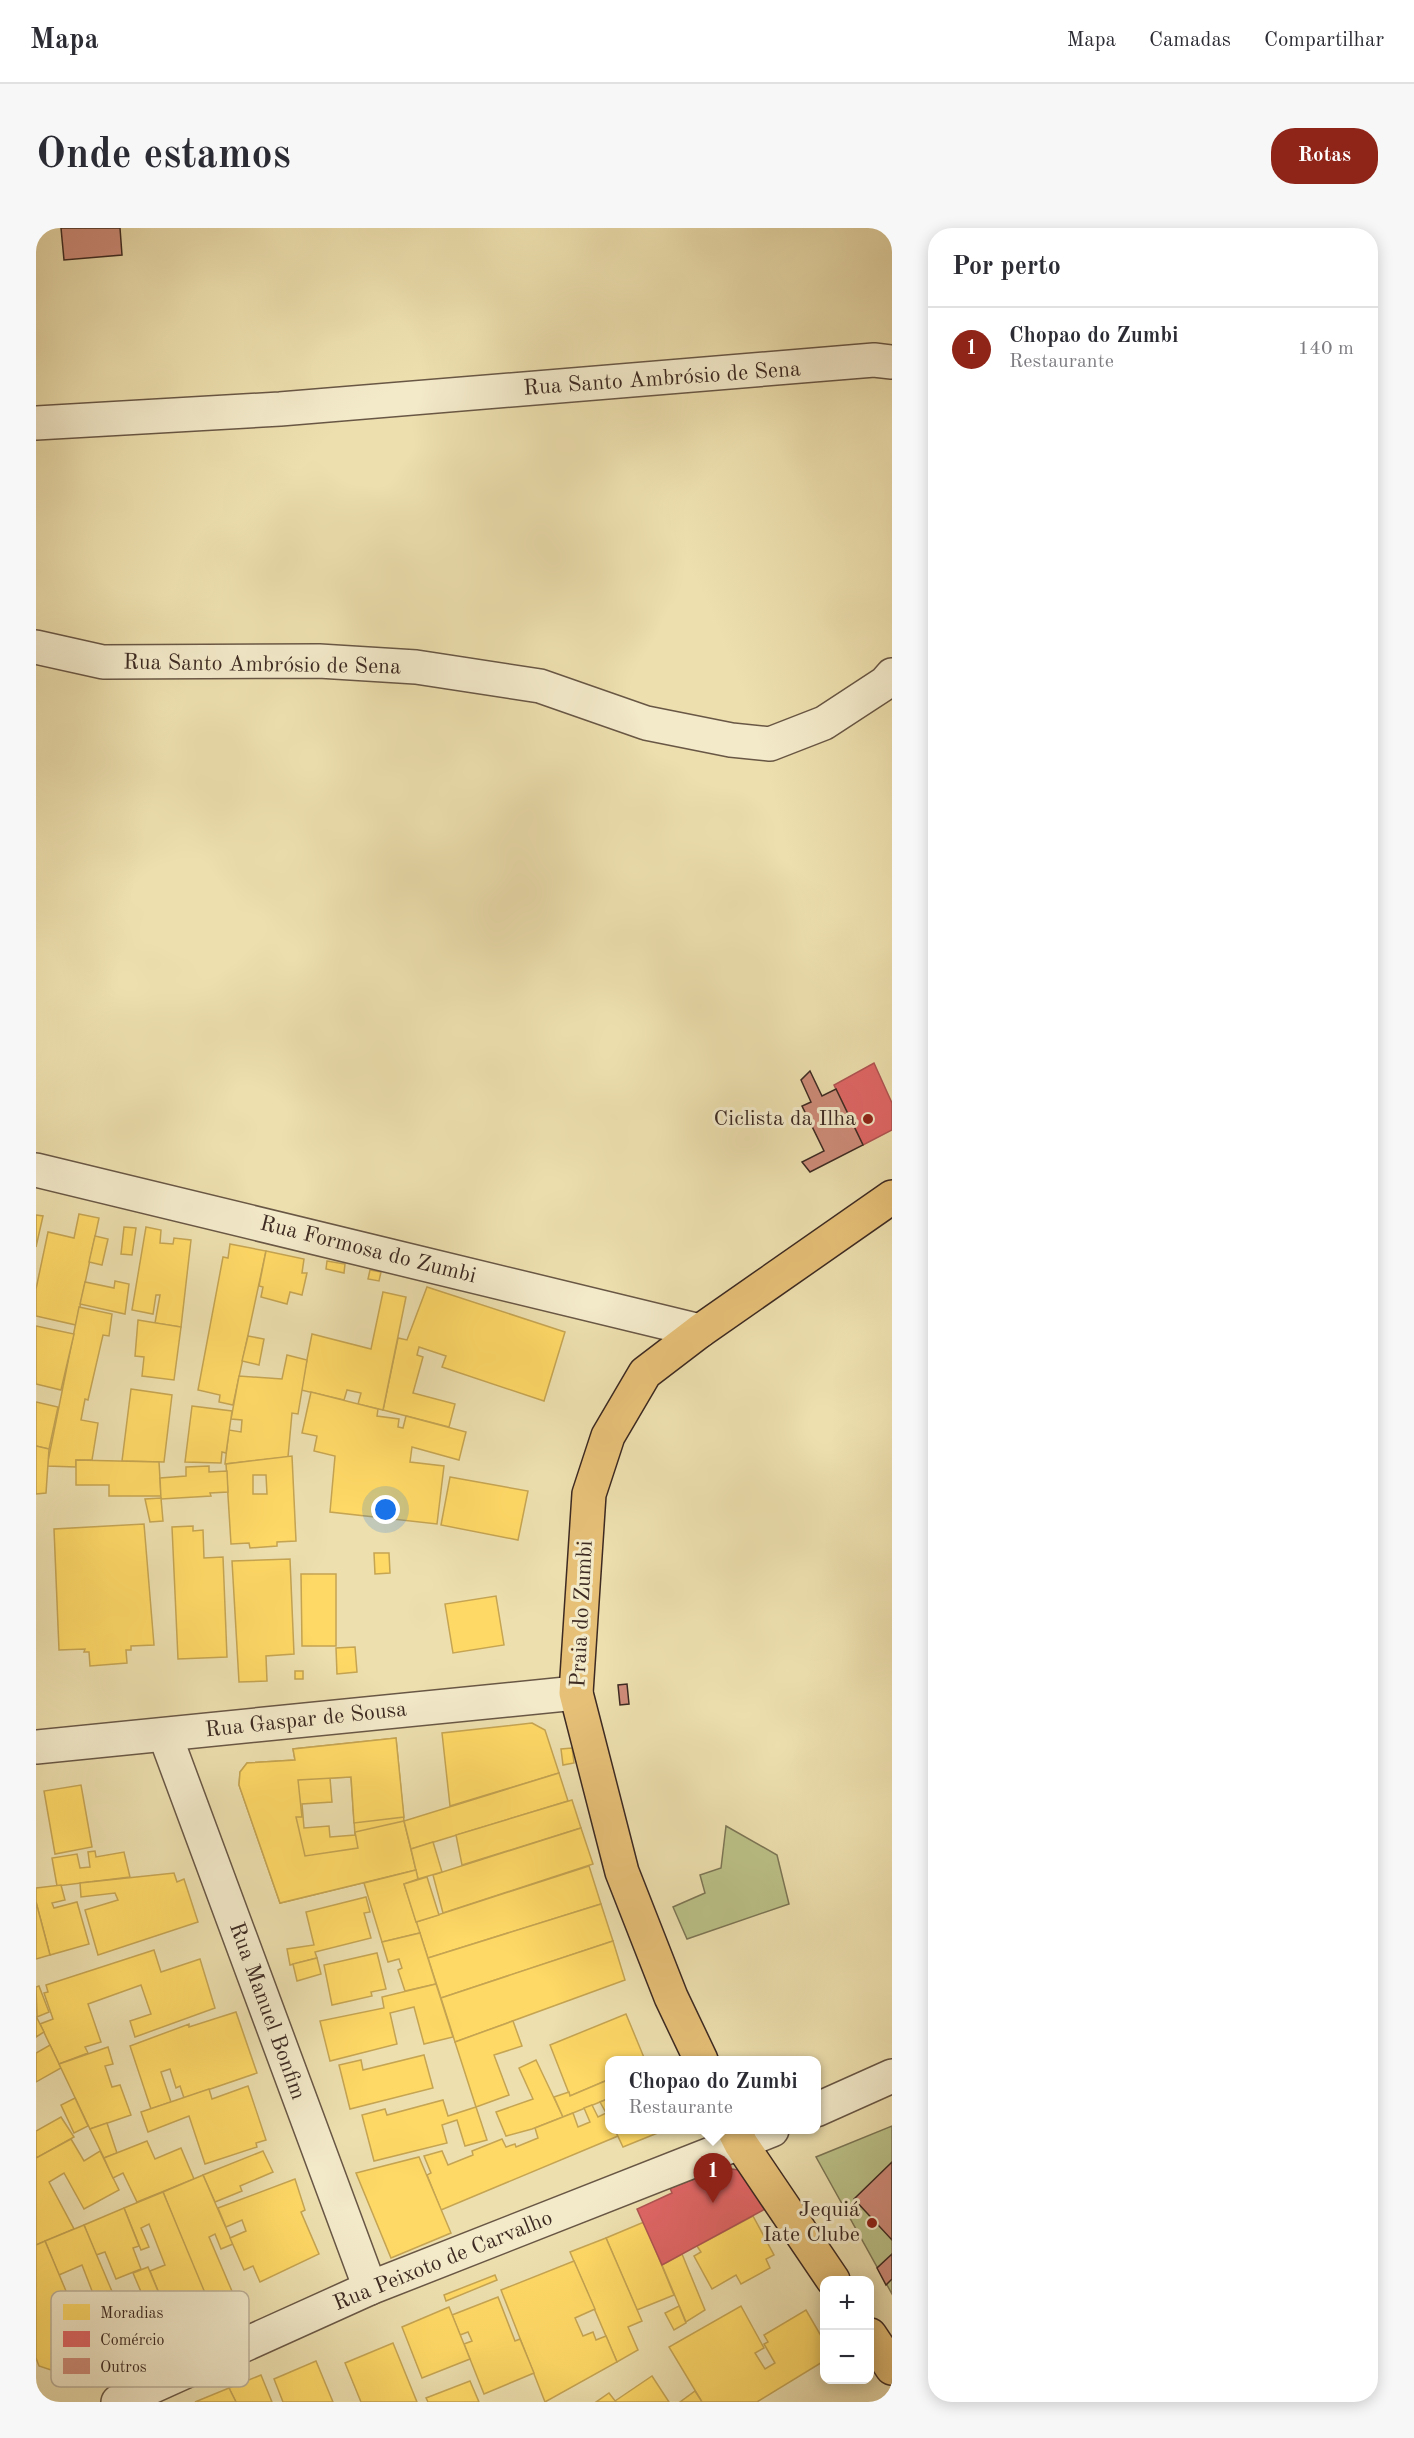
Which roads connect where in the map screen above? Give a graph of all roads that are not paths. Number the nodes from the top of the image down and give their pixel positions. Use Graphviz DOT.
graph roads {
  1 [pos="892,362"];
  2 [pos="36,423"];
  3 [pos="36,647"];
  4 [pos="892,675"];
  5 [pos="36,1170"];
  6 [pos="892,1197"];
  7 [pos="700,1330"];
  8 [pos="576,1693"];
  9 [pos="165,1735"];
  10 [pos="36,1747"];
  11 [pos="699,2056"];
  12 [pos="892,2076"];
  13 [pos="821,2108"];
  14 [pos="752,2134"];
  15 [pos="737,2137"];
  16 [pos="830,2276"];
  17 [pos="370,2288"];
  18 [pos="874,2341"];
  19 [pos="249,2343"];
  20 [pos="892,2368"];
  21 [pos="151,2387"];
  22 [pos="118,2402"];
  1 -- 2 [label="street, Rua Santo Ambrósio de Sena"];
  3 -- 4 [label="street, Rua Santo Ambrósio de Sena"];
  5 -- 7 [label="street, Rua Formosa do Zumbi"];
  6 -- 7 [label="main road, Praia do Zumbi"];
  7 -- 8 [label="main road, Praia do Zumbi"];
  8 -- 9 [label="street, Rua Gaspar de Sousa"];
  8 -- 11 [label="main road, Praia do Zumbi"];
  9 -- 10 [label="street, Rua Gaspar de Sousa"];
  9 -- 17 [label="street, Rua Manuel Bonfim"];
  12 -- 13 [label="street"];
  14 -- 15 [label="street, Rua Peixoto de Carvalho"];
  15 -- 16 [label="main road"];
  15 -- 17 [label="street, Rua Peixoto de Carvalho"];
  17 -- 19 [label="street, Rua Peixoto de Carvalho"];
  18 -- 20 [label="main road"];
  21 -- 22 [label="street, Rua Peixoto de Carvalho"];
}
